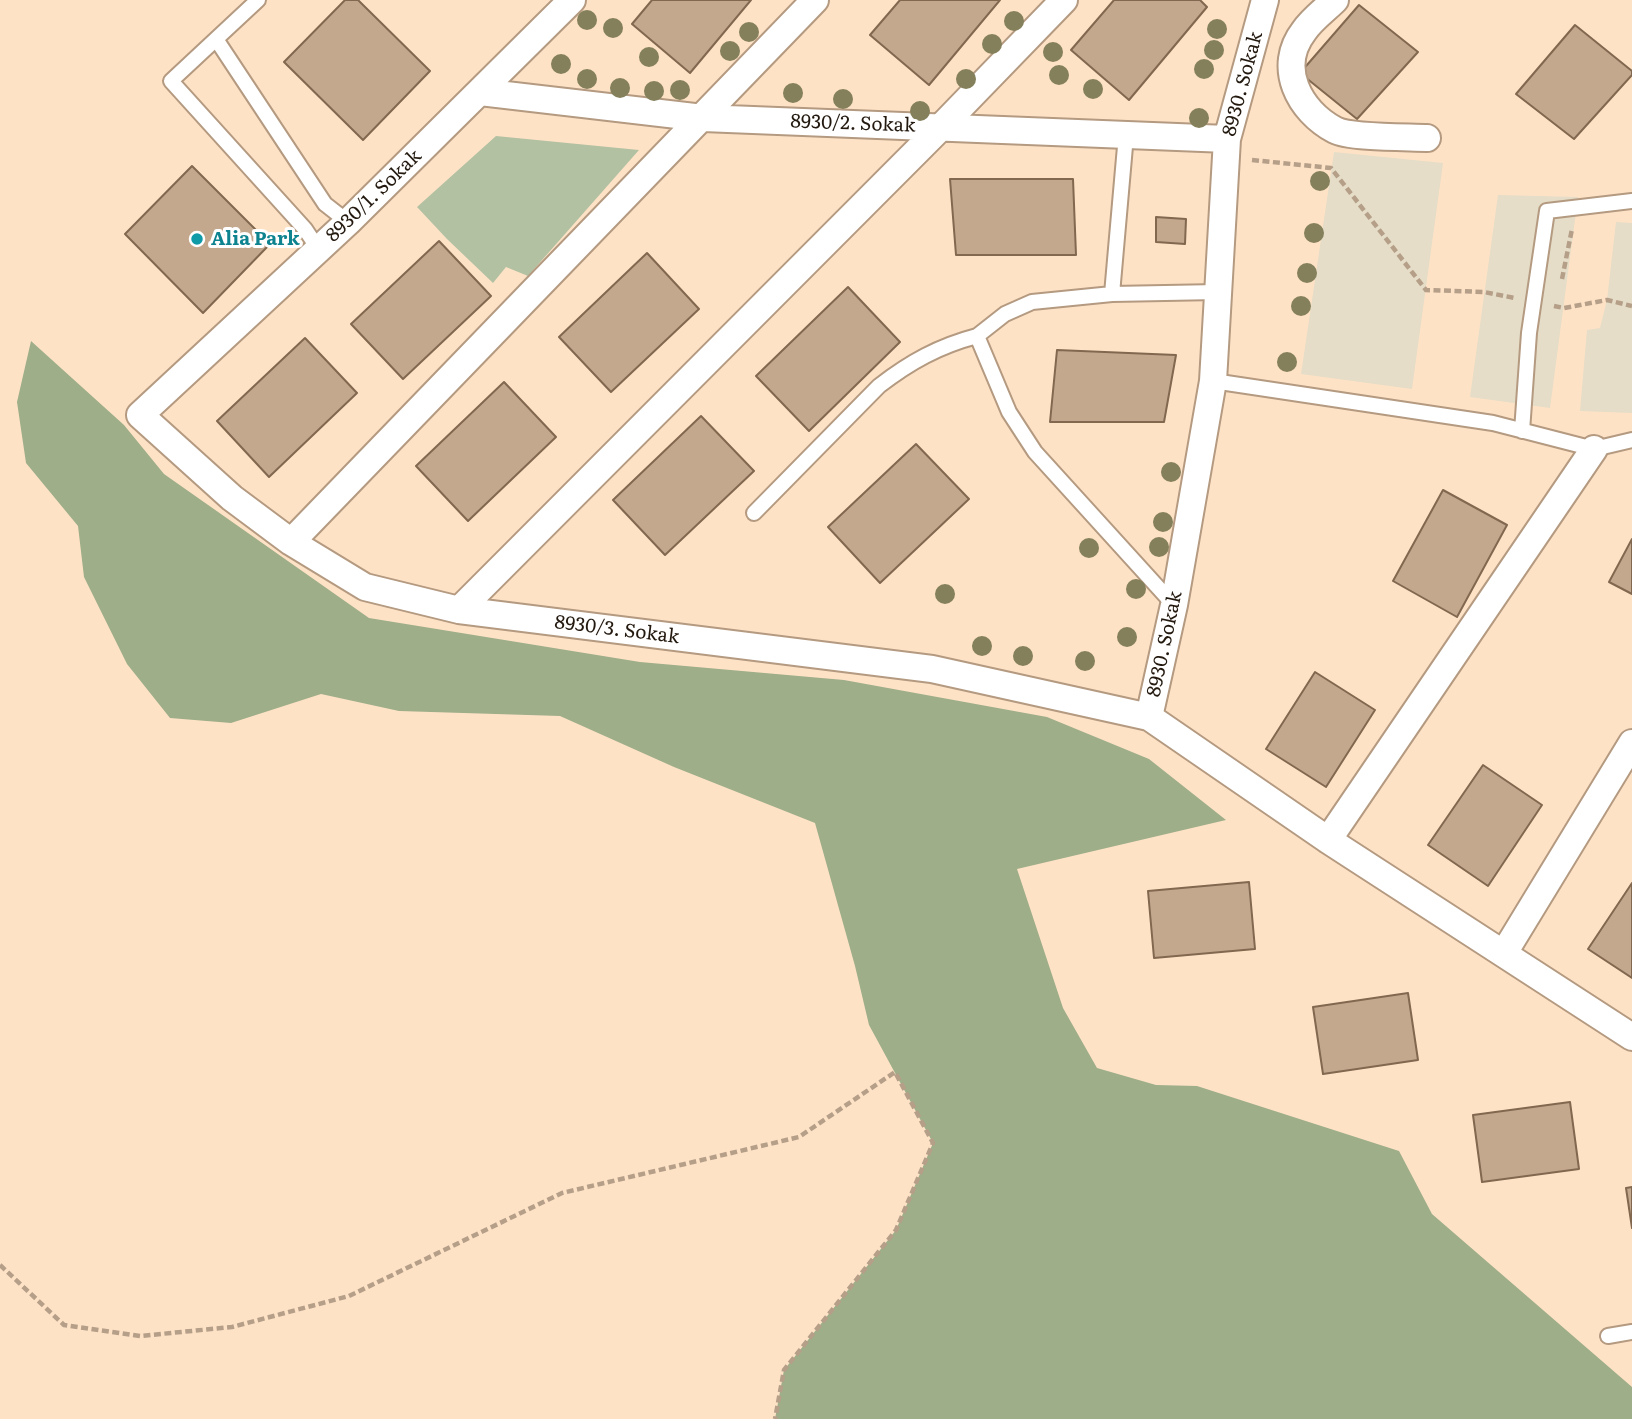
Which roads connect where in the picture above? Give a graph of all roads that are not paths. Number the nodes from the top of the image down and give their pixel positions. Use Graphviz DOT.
graph roads {
  1 [pos="258,0"];
  2 [pos="572,0"];
  3 [pos="815,0"];
  4 [pos="1065,0"];
  5 [pos="1265,0"];
  6 [pos="1335,0"];
  7 [pos="216,39"];
  8 [pos="480,92"];
  9 [pos="703,118"];
  10 [pos="941,127"];
  11 [pos="1126,135"];
  12 [pos="1427,138"];
  13 [pos="1227,139"];
  14 [pos="1632,201"];
  15 [pos="348,222"];
  16 [pos="319,250"];
  17 [pos="1218,292"];
  18 [pos="1112,294"];
  19 [pos="976,336"];
  20 [pos="1213,381"];
  21 [pos="140,415"];
  22 [pos="1522,431"];
  23 [pos="1632,440"];
  24 [pos="1594,449"];
  25 [pos="754,513"];
  26 [pos="291,542"];
  27 [pos="1174,604"];
  28 [pos="459,610"];
  29 [pos="1149,717"];
  30 [pos="1632,743"];
  31 [pos="1328,840"];
  32 [pos="1504,953"];
  33 [pos="1632,1037"];
  34 [pos="1632,1332"];
  35 [pos="1608,1336"];
  1 -- 7 [label="lane"];
  2 -- 8 [label="street, 8930/1. Sokak"];
  3 -- 9 [label="street"];
  4 -- 10 [label="street"];
  5 -- 13 [label="street, 8930. Sokak"];
  6 -- 12 [label="street"];
  7 -- 15 [label="lane"];
  7 -- 16 [label="lane"];
  8 -- 9 [label="street, 8930/2. Sokak"];
  8 -- 15 [label="street, 8930/1. Sokak"];
  9 -- 10 [label="street, 8930/2. Sokak"];
  9 -- 26 [label="street"];
  10 -- 11 [label="street, 8930/2. Sokak"];
  10 -- 28 [label="street"];
  11 -- 13 [label="street, 8930/2. Sokak"];
  11 -- 18 [label="lane"];
  13 -- 17 [label="street, 8930. Sokak"];
  14 -- 22 [label="lane"];
  15 -- 16 [label="street, 8930/1. Sokak"];
  16 -- 21 [label="street, 8930/1. Sokak"];
  17 -- 18 [label="lane"];
  17 -- 20 [label="street, 8930. Sokak"];
  18 -- 19 [label="lane"];
  19 -- 25 [label="lane"];
  19 -- 27 [label="lane"];
  20 -- 22 [label="lane"];
  20 -- 27 [label="street, 8930. Sokak"];
  21 -- 26 [label="street, 8930/3. Sokak"];
  22 -- 24 [label="lane"];
  23 -- 24 [label="lane"];
  24 -- 31 [label="street"];
  26 -- 28 [label="street, 8930/3. Sokak"];
  27 -- 29 [label="street, 8930. Sokak"];
  28 -- 29 [label="street, 8930/3. Sokak"];
  29 -- 31 [label="street, 8930. Sokak"];
  30 -- 32 [label="street"];
  31 -- 32 [label="street, 8930. Sokak"];
  32 -- 33 [label="street, 8930. Sokak"];
  34 -- 35 [label="lane"];
}
